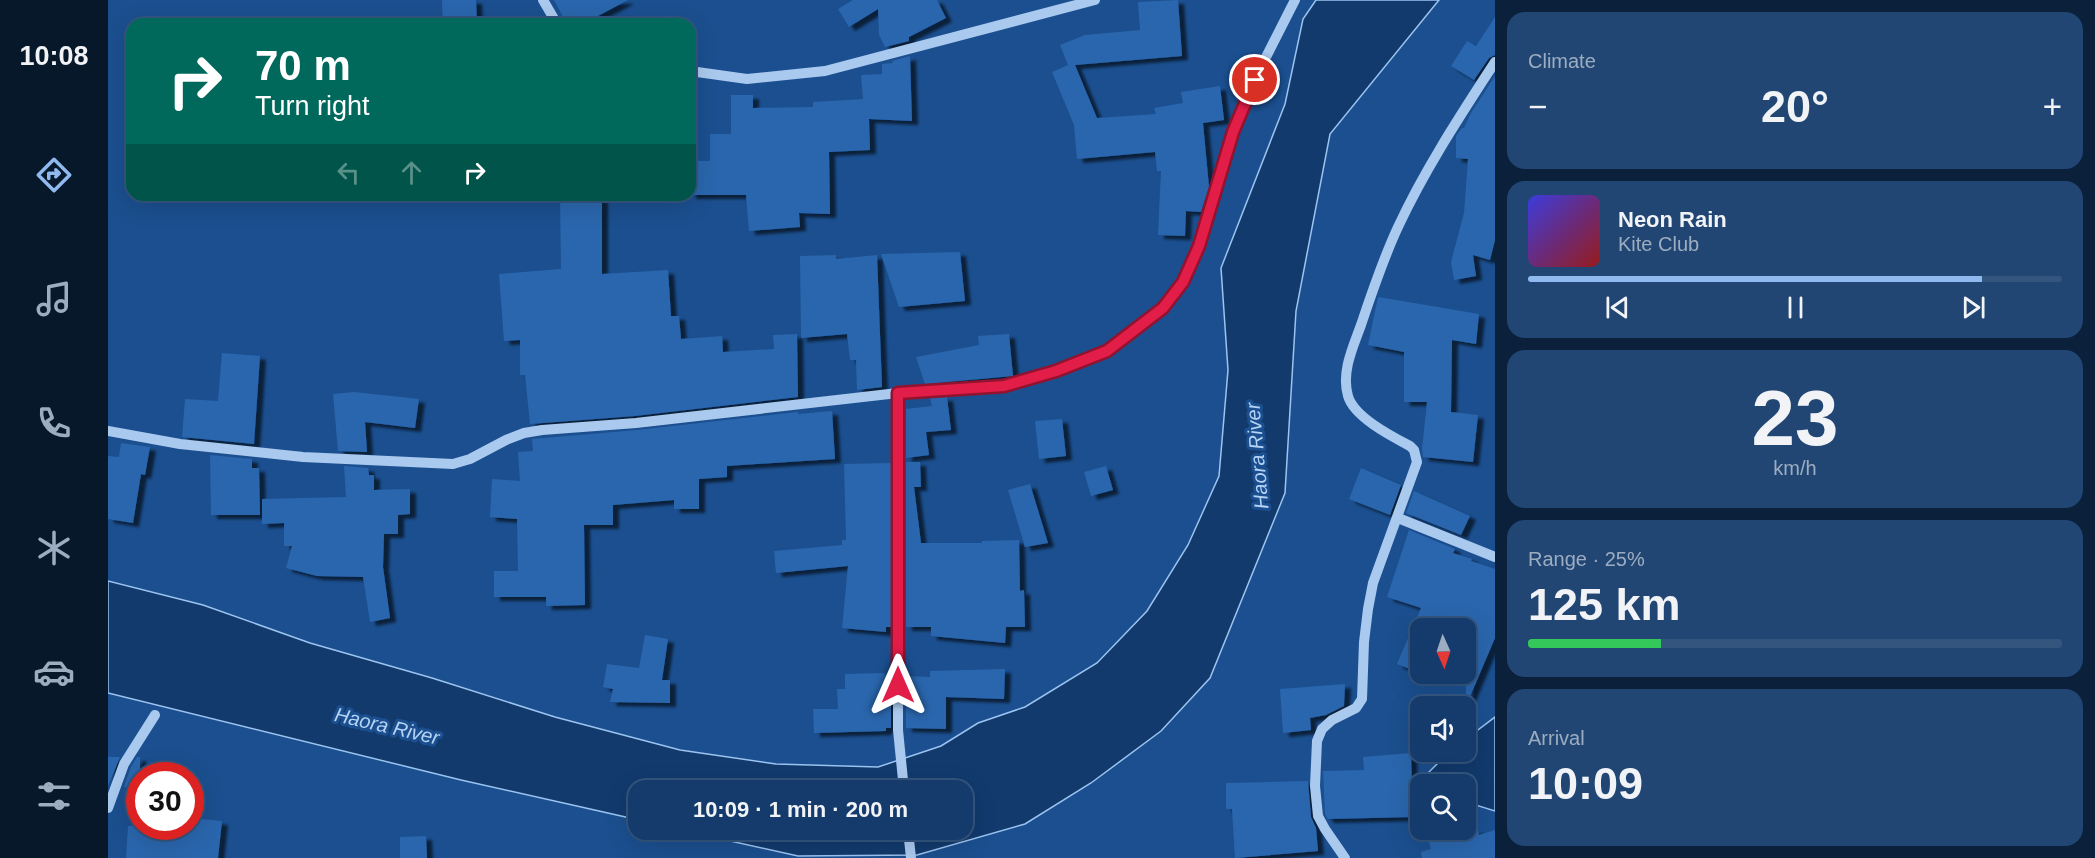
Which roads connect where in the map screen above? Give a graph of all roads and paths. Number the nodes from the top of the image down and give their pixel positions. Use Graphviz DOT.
graph roads {
  1 [pos="543,0"];
  2 [pos="1095,0"];
  3 [pos="1295,0"];
  4 [pos="554,18"];
  5 [pos="1495,62"];
  6 [pos="696,72"];
  7 [pos="898,393"];
  8 [pos="108,430"];
  9 [pos="1398,518"];
  10 [pos="1495,557"];
  11 [pos="155,715"];
  12 [pos="903,780"];
  13 [pos="108,808"];
  14 [pos="909,840"];
  15 [pos="911,858"];
  16 [pos="1345,858"];
  1 -- 4 [label="street"];
  2 -- 6 [label="street"];
  3 -- 7 [label="street"];
  5 -- 9 [label="street"];
  7 -- 8 [label="street"];
  7 -- 12 [label="street"];
  9 -- 10 [label="street"];
  9 -- 16 [label="street"];
  11 -- 13 [label="street"];
  14 -- 15 [label="street"];
}
